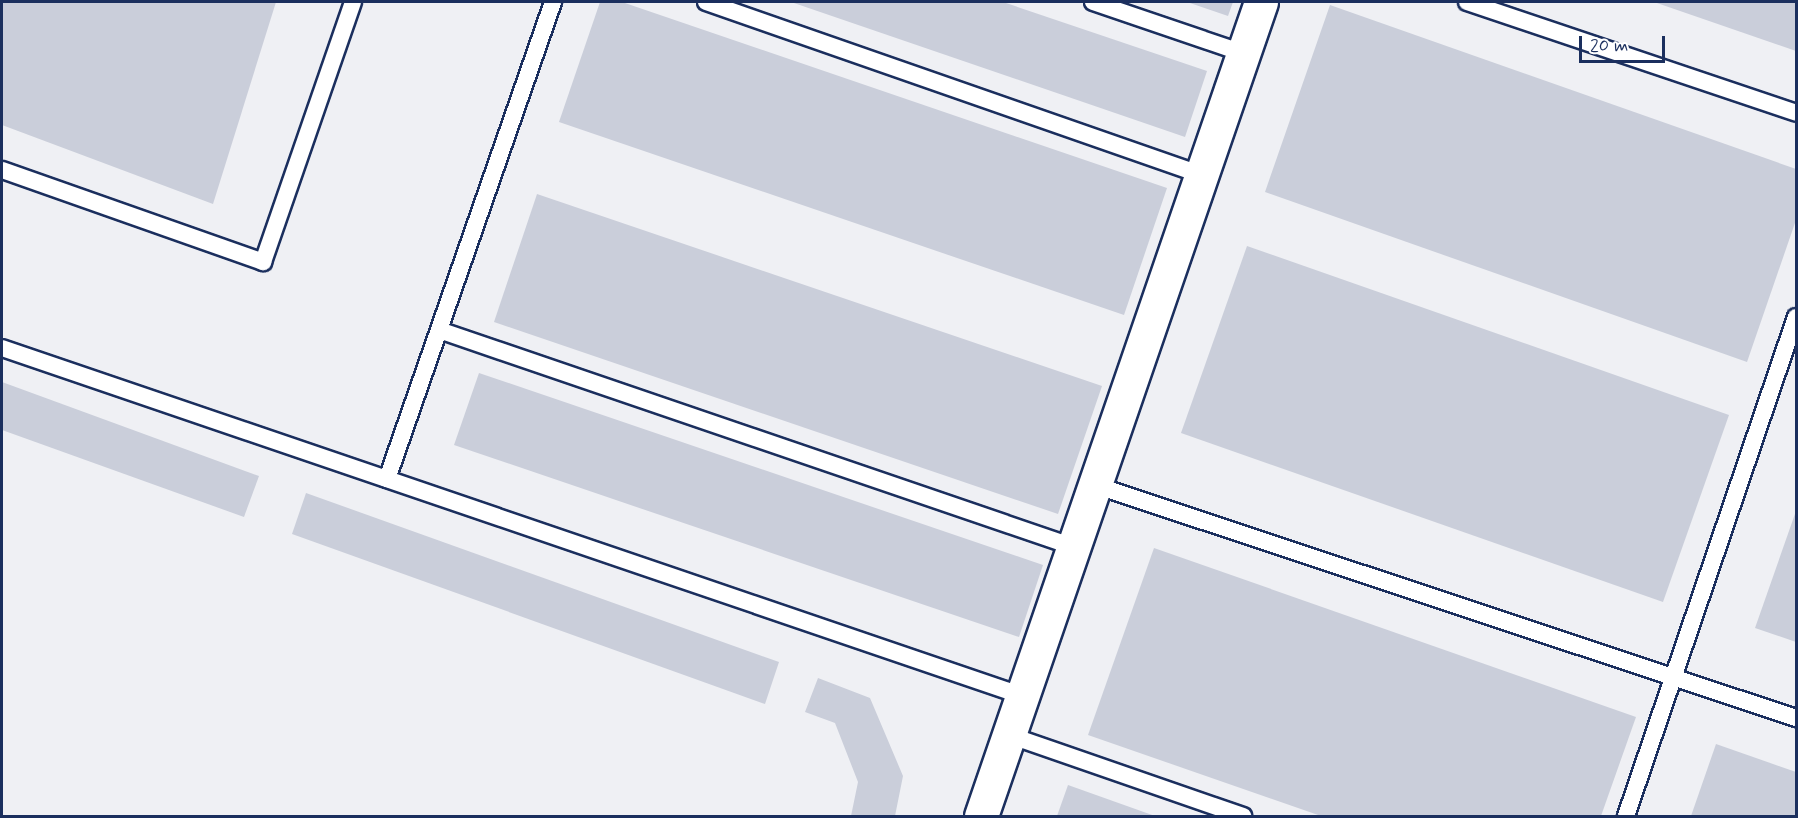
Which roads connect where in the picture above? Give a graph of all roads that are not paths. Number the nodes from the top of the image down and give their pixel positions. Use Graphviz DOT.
graph roads {
  1 [pos="352,2"];
  2 [pos="553,2"];
  3 [pos="706,2"];
  4 [pos="1093,2"];
  5 [pos="1261,2"];
  6 [pos="1467,2"];
  7 [pos="1243,53"];
  8 [pos="1797,113"];
  9 [pos="2,170"];
  10 [pos="1202,174"];
  11 [pos="1797,317"];
  12 [pos="439,330"];
  13 [pos="2,348"];
  14 [pos="387,479"];
  15 [pos="1095,485"];
  16 [pos="1074,547"];
  17 [pos="1674,676"];
  18 [pos="1023,696"];
  19 [pos="1797,718"];
  20 [pos="1009,735"];
  21 [pos="981,816"];
  22 [pos="1244,816"];
  23 [pos="1626,816"];
  1 -- 9 [label="lane"];
  2 -- 12 [label="lane"];
  3 -- 10 [label="lane"];
  4 -- 7 [label="lane"];
  5 -- 7 [label="street"];
  6 -- 8 [label="lane"];
  7 -- 10 [label="street"];
  10 -- 15 [label="street"];
  11 -- 17 [label="lane"];
  12 -- 14 [label="lane"];
  12 -- 16 [label="lane"];
  13 -- 14 [label="lane"];
  14 -- 18 [label="lane"];
  15 -- 16 [label="street"];
  15 -- 17 [label="lane"];
  16 -- 18 [label="street"];
  17 -- 19 [label="lane"];
  17 -- 23 [label="lane"];
  18 -- 20 [label="street"];
  20 -- 21 [label="street"];
  20 -- 22 [label="lane"];
}
